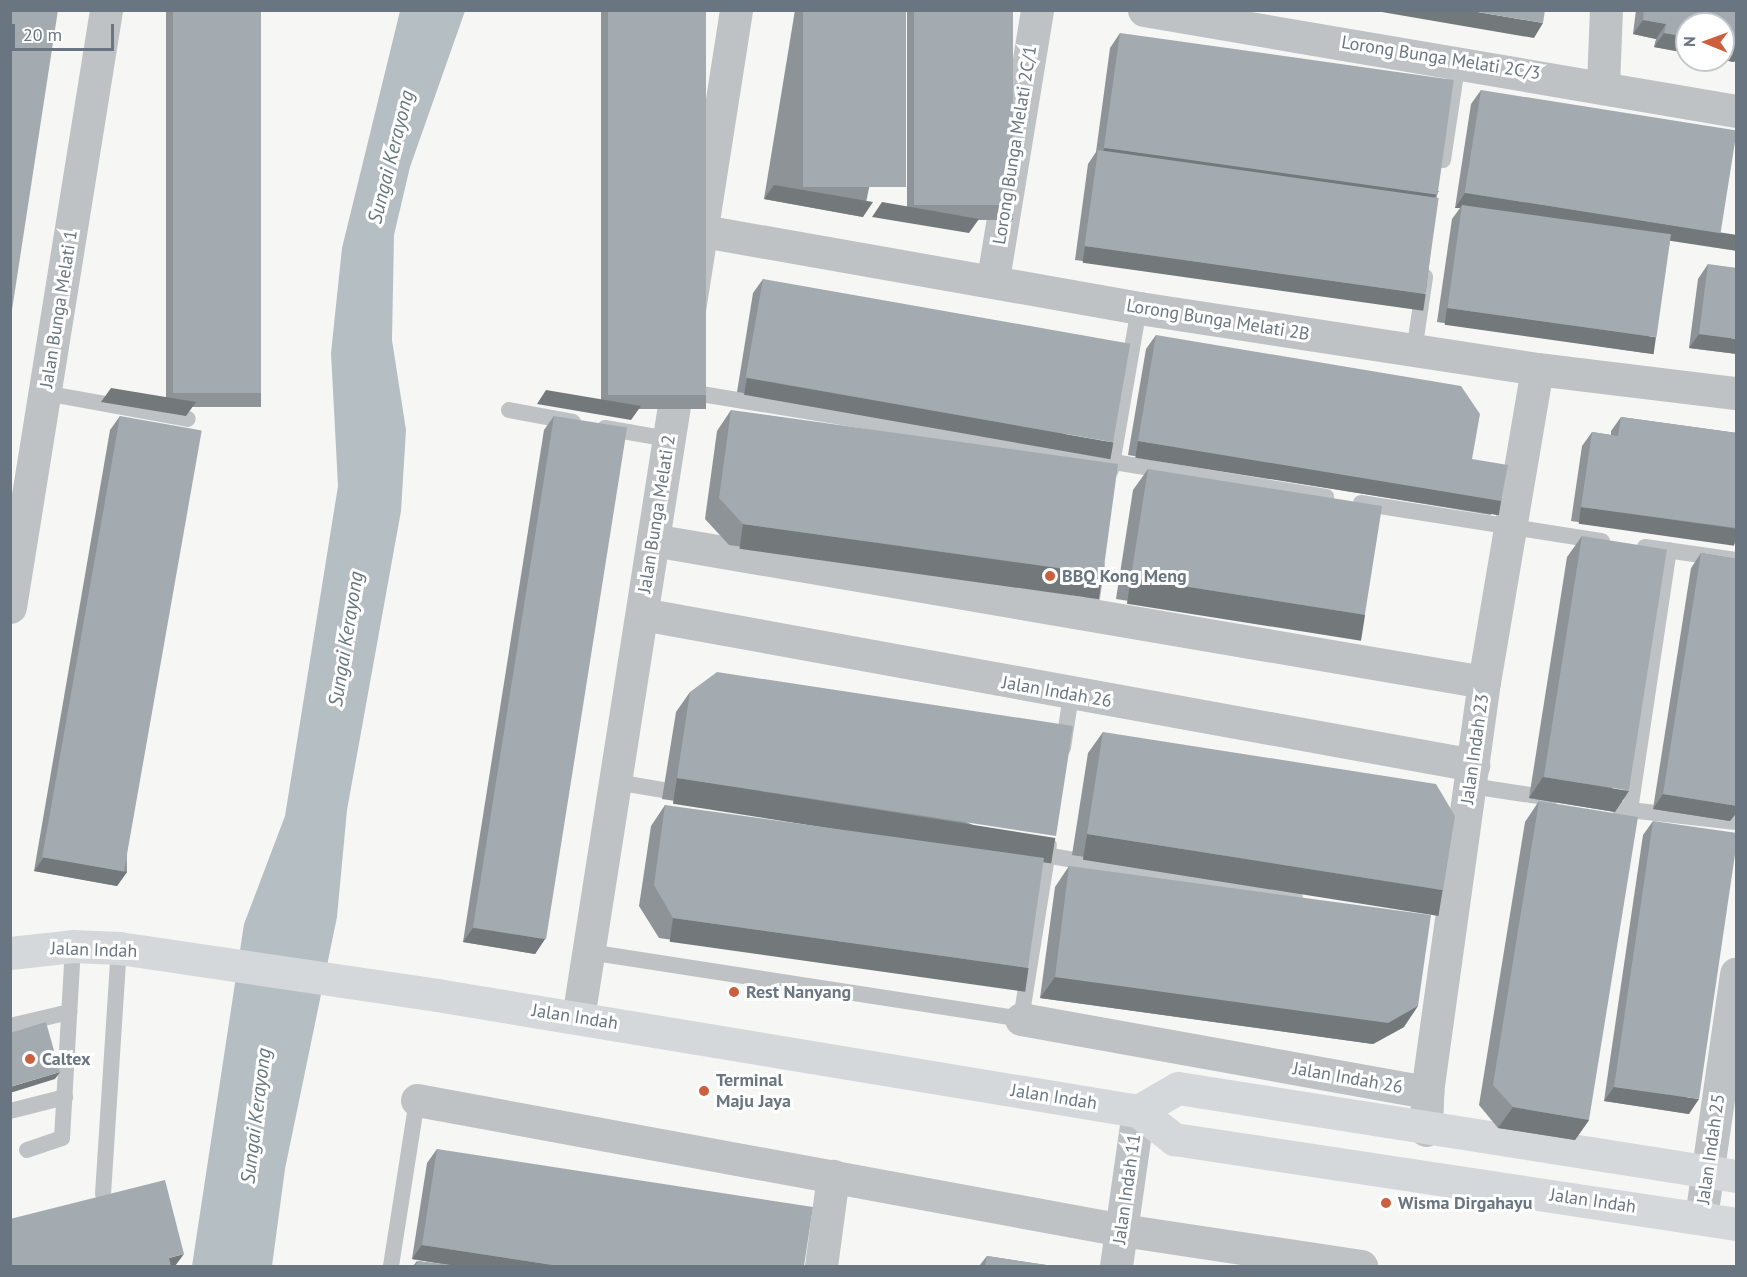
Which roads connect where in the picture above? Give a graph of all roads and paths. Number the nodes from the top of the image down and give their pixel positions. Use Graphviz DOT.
graph roads {
  1 [pos="106,10"];
  2 [pos="736,10"];
  3 [pos="1037,10"];
  4 [pos="1144,10"];
  5 [pos="1606,10"];
  6 [pos="1458,61"];
  7 [pos="1602,84"];
  8 [pos="1737,111"];
  9 [pos="1440,177"];
  10 [pos="703,231"];
  11 [pos="1428,258"];
  12 [pos="993,279"];
  13 [pos="1139,308"];
  14 [pos="1414,351"];
  15 [pos="1537,369"];
  16 [pos="678,390"];
  17 [pos="45,393"];
  18 [pos="1737,393"];
  19 [pos="509,410"];
  20 [pos="188,419"];
  21 [pos="669,440"];
  22 [pos="1113,460"];
  23 [pos="1107,494"];
  24 [pos="1511,529"];
  25 [pos="653,540"];
  26 [pos="1099,550"];
  27 [pos="1669,550"];
  28 [pos="15,553"];
  29 [pos="1737,560"];
  30 [pos="10,607"];
  31 [pos="642,614"];
  32 [pos="1089,618"];
  33 [pos="1484,682"];
  34 [pos="1071,695"];
  35 [pos="1061,764"];
  36 [pos="1472,775"];
  37 [pos="616,782"];
  38 [pos="709,798"];
  39 [pos="1574,802"];
  40 [pos="1596,806"];
  41 [pos="1630,811"];
  42 [pos="1053,821"];
  43 [pos="1737,822"];
  44 [pos="1001,847"];
  45 [pos="1048,855"];
  46 [pos="1623,858"];
  47 [pos="1319,902"];
  48 [pos="73,946"];
  49 [pos="119,948"];
  50 [pos="589,952"];
  51 [pos="10,953"];
  52 [pos="1737,974"];
  53 [pos="69,1012"];
  54 [pos="578,1018"];
  55 [pos="1021,1019"];
  56 [pos="10,1026"];
  57 [pos="1427,1092"];
  58 [pos="65,1096"];
  59 [pos="417,1100"];
  60 [pos="10,1111"];
  61 [pos="1138,1111"];
  62 [pos="1426,1130"];
  63 [pos="27,1150"];
  64 [pos="1723,1173"];
  65 [pos="833,1176"];
  66 [pos="104,1194"];
  67 [pos="1701,1217"];
  68 [pos="1737,1224"];
  69 [pos="1122,1230"];
  70 [pos="391,1266"];
  71 [pos="821,1266"];
  72 [pos="1116,1266"];
  73 [pos="1361,1266"];
  1 -- 17 [label="street, Jalan Bunga Melati 1"];
  2 -- 10 [label="street, Jalan Bunga Melati 2"];
  3 -- 12 [label="street, Lorong Bunga Melati 2C/1"];
  4 -- 6 [label="street, Lorong Bunga Melati 2C/3"];
  5 -- 7 [label="street"];
  6 -- 7 [label="street, Lorong Bunga Melati 2C/3"];
  6 -- 9 [label="lane"];
  7 -- 8 [label="street, Lorong Bunga Melati 2C/3"];
  10 -- 12 [label="street, Lorong Bunga Melati 2B"];
  10 -- 16 [label="street, Jalan Bunga Melati 2"];
  11 -- 14 [label="lane"];
  12 -- 13 [label="street, Lorong Bunga Melati 2B"];
  13 -- 14 [label="street, Lorong Bunga Melati 2B"];
  13 -- 22 [label="lane"];
  14 -- 15 [label="street, Lorong Bunga Melati 2B"];
  15 -- 18 [label="street, Lorong Bunga Melati 2B"];
  15 -- 24 [label="street, Jalan Indah 23"];
  16 -- 21 [label="street, Jalan Bunga Melati 2"];
  16 -- 22 [label="lane"];
  17 -- 20 [label="lane"];
  17 -- 28 [label="street, Jalan Bunga Melati 1"];
  19 -- 21 [label="lane"];
  21 -- 25 [label="street, Jalan Bunga Melati 2"];
  22 -- 23 [label="lane"];
  22 -- 24 [label="lane"];
  24 -- 27 [label="lane"];
  24 -- 33 [label="street, Jalan Indah 23"];
  25 -- 31 [label="street, Jalan Bunga Melati 2"];
  25 -- 32 [label="street"];
  26 -- 32 [label="lane"];
  27 -- 29 [label="lane"];
  27 -- 41 [label="lane"];
  28 -- 30 [label="street, Jalan Bunga Melati 1"];
  31 -- 34 [label="street, Jalan Indah 26"];
  31 -- 37 [label="street, Jalan Bunga Melati 2"];
  32 -- 33 [label="street"];
  33 -- 36 [label="street, Jalan Indah 23"];
  34 -- 35 [label="lane"];
  34 -- 36 [label="street, Jalan Indah 26"];
  36 -- 39 [label="lane"];
  36 -- 57 [label="street, Jalan Indah 23"];
  37 -- 38 [label="lane"];
  37 -- 50 [label="street, Jalan Bunga Melati 2"];
  40 -- 41 [label="lane"];
  41 -- 43 [label="lane"];
  41 -- 46 [label="lane"];
  42 -- 45 [label="lane"];
  44 -- 45 [label="lane"];
  45 -- 47 [label="lane"];
  45 -- 55 [label="lane"];
  48 -- 49 [label="street, Jalan Indah"];
  48 -- 51 [label="street, Jalan Indah"];
  48 -- 53 [label="lane"];
  49 -- 54 [label="street, Jalan Indah"];
  49 -- 66 [label="lane"];
  50 -- 54 [label="street, Jalan Bunga Melati 2"];
  50 -- 55 [label="lane"];
  52 -- 64 [label="street, Jalan Indah 25"];
  53 -- 56 [label="lane"];
  53 -- 58 [label="lane"];
  54 -- 61 [label="street, Jalan Indah"];
  55 -- 57 [label="street, Jalan Indah 26"];
  57 -- 62 [label="street, Jalan Indah 23"];
  58 -- 60 [label="lane"];
  58 -- 63 [label="lane"];
  59 -- 65 [label="street"];
  59 -- 70 [label="lane"];
  61 -- 62 [label="street"];
  61 -- 67 [label="street, Jalan Indah"];
  61 -- 69 [label="street, Jalan Indah 11"];
  62 -- 64 [label="street"];
  64 -- 67 [label="street, Jalan Indah 25"];
  65 -- 69 [label="street"];
  65 -- 71 [label="street"];
  67 -- 68 [label="street, Jalan Indah"];
  69 -- 72 [label="street, Jalan Indah 11"];
  69 -- 73 [label="street"];
}
